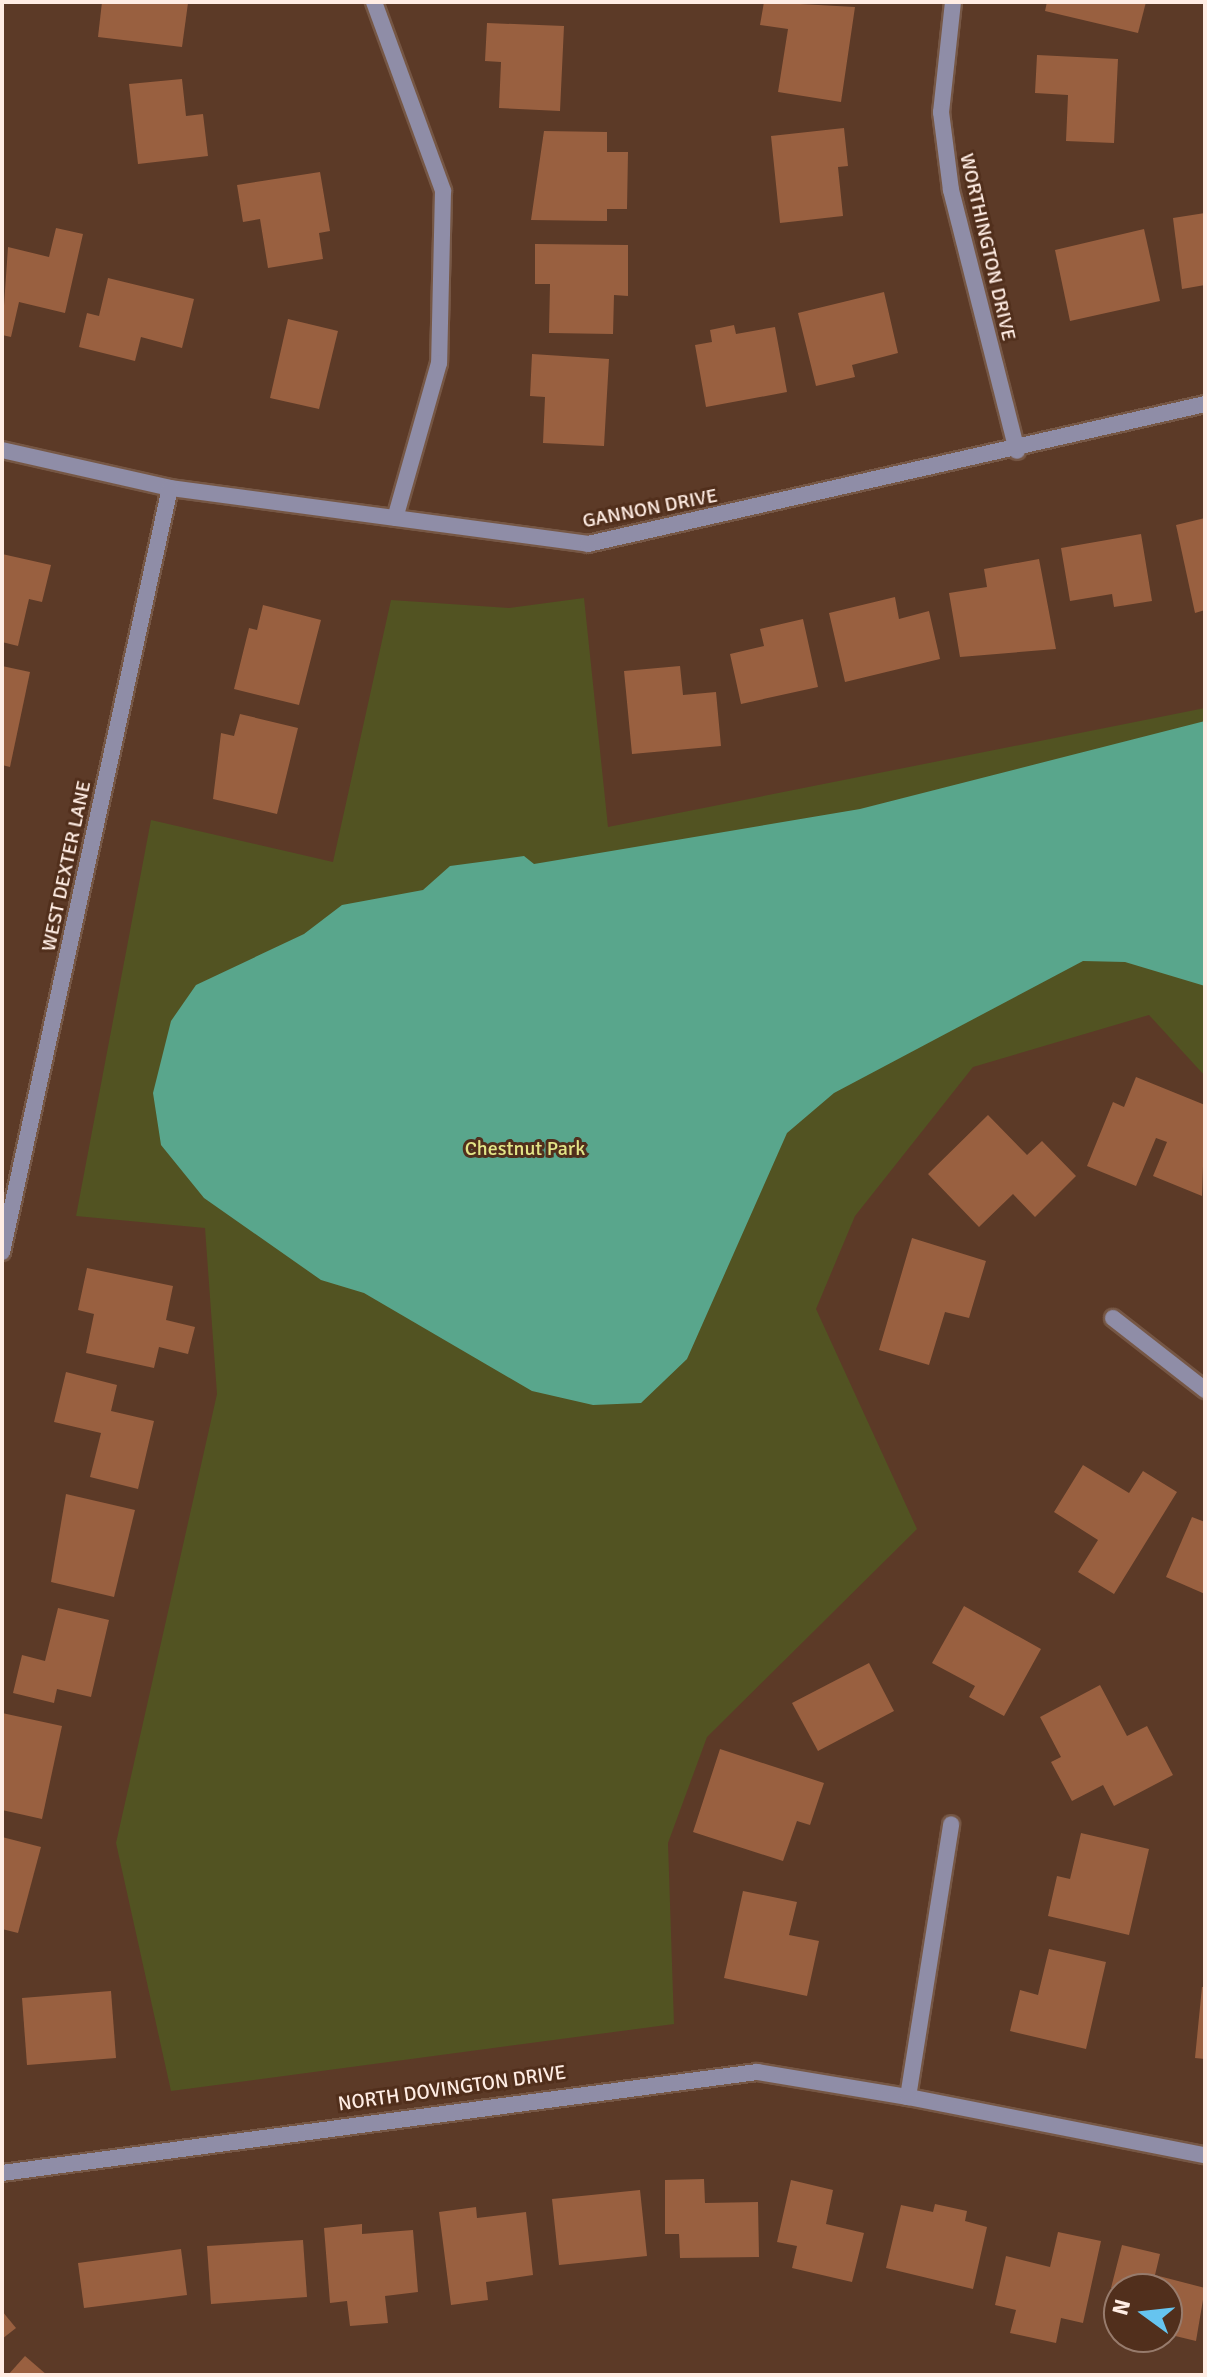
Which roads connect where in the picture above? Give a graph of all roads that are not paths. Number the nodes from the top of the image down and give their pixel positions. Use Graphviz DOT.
graph roads {
  1 [pos="374,2"];
  2 [pos="953,2"];
  3 [pos="1205,404"];
  4 [pos="2,450"];
  5 [pos="1017,451"];
  6 [pos="170,488"];
  7 [pos="395,518"];
  8 [pos="2,1252"];
  9 [pos="1113,1318"];
  10 [pos="1205,1390"];
  11 [pos="951,1824"];
  12 [pos="908,2097"];
  13 [pos="1205,2155"];
  14 [pos="2,2173"];
  1 -- 7 [label="street"];
  2 -- 5 [label="street, WORTHINGTON DRIVE"];
  3 -- 5 [label="street, GANNON DRIVE"];
  4 -- 6 [label="street, GANNON DRIVE"];
  5 -- 7 [label="street, GANNON DRIVE"];
  6 -- 7 [label="street, GANNON DRIVE"];
  6 -- 8 [label="street, WEST DEXTER LANE"];
  9 -- 10 [label="street"];
  11 -- 12 [label="street"];
  12 -- 13 [label="street, NORTH DOVINGTON DRIVE"];
  12 -- 14 [label="street, NORTH DOVINGTON DRIVE"];
}
